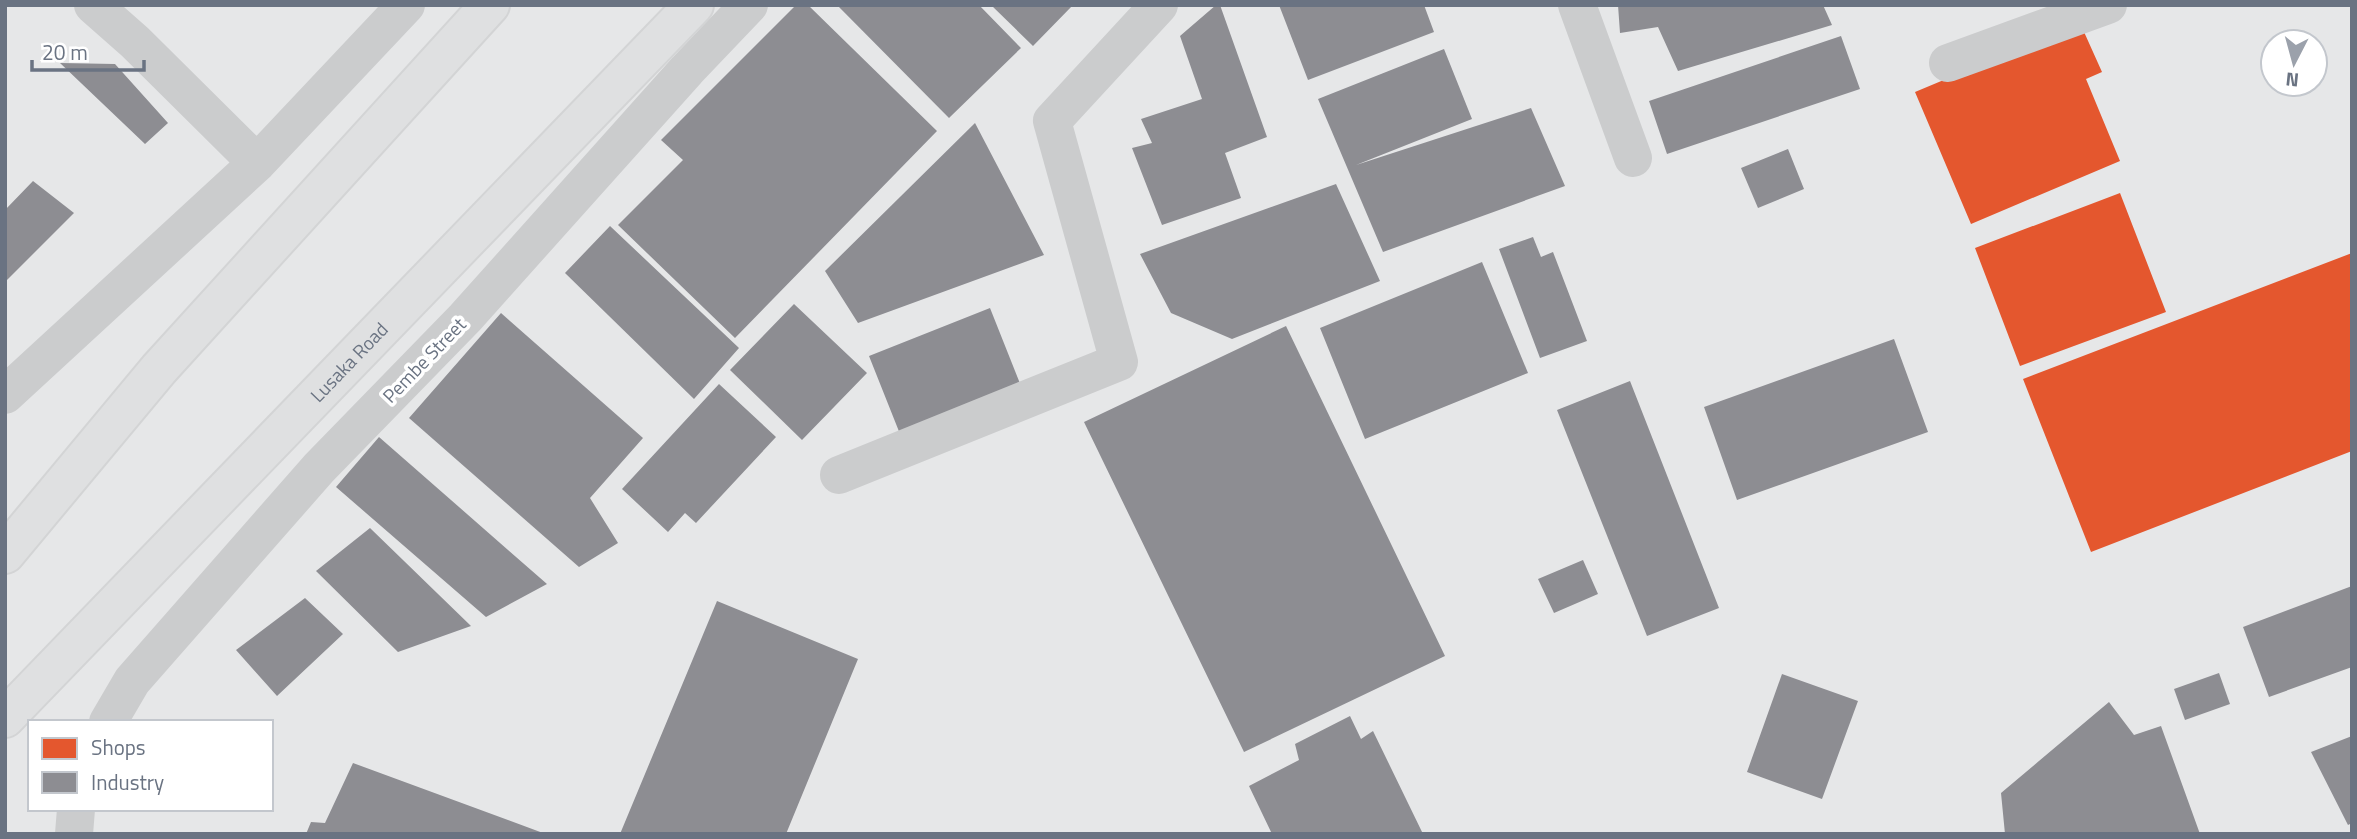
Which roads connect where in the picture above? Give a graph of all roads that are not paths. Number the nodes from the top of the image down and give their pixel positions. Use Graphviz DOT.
graph roads {
  1 [pos="93,5"];
  2 [pos="406,5"];
  3 [pos="490,5"];
  4 [pos="694,5"];
  5 [pos="749,5"];
  6 [pos="1159,5"];
  7 [pos="1577,5"];
  8 [pos="2108,5"];
  9 [pos="1948,63"];
  10 [pos="1633,158"];
  11 [pos="257,163"];
  12 [pos="5,395"];
  13 [pos="839,475"];
  14 [pos="5,554"];
  15 [pos="5,718"];
  16 [pos="109,720"];
  17 [pos="76,811"];
  18 [pos="74,834"];
  1 -- 11 [label="street"];
  2 -- 11 [label="street"];
  3 -- 14 [label="main road"];
  4 -- 15 [label="main road, Lusaka Road"];
  5 -- 16 [label="street, Pembe Street"];
  6 -- 13 [label="street"];
  7 -- 10 [label="street"];
  8 -- 9 [label="street"];
  11 -- 12 [label="street"];
  17 -- 18 [label="street"];
}
